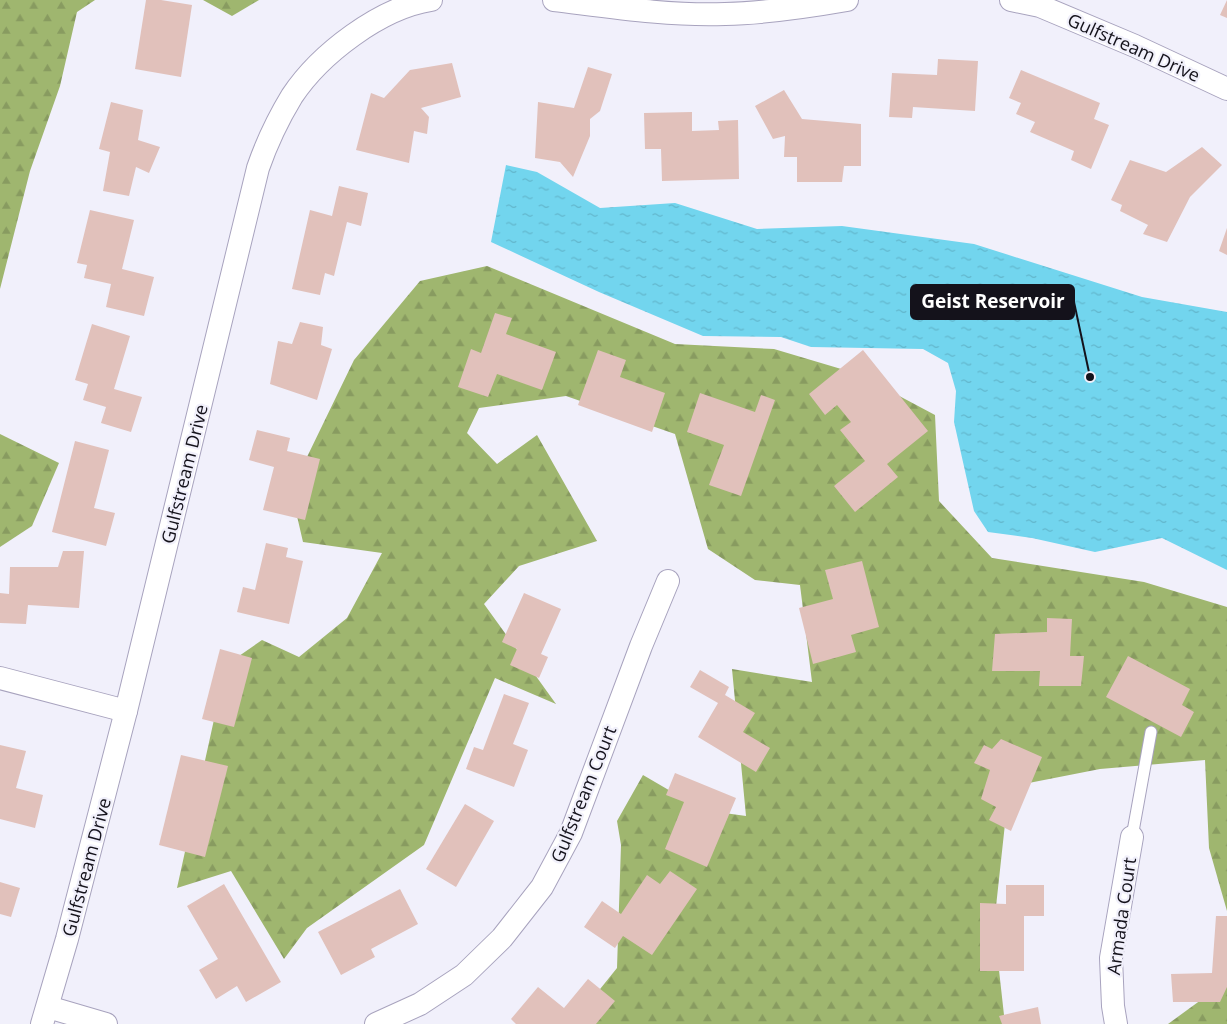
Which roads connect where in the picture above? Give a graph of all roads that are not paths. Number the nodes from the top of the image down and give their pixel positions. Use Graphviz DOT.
graph roads {
  1 [pos="430,0"];
  2 [pos="554,0"];
  3 [pos="847,0"];
  4 [pos="1011,0"];
  5 [pos="1227,89"];
  6 [pos="668,580"];
  7 [pos="0,678"];
  8 [pos="126,711"];
  9 [pos="1152,732"];
  10 [pos="1132,837"];
  11 [pos="45,1015"];
  12 [pos="106,1024"];
  13 [pos="376,1024"];
  14 [pos="1116,1024"];
  1 -- 8 [label="street, Gulfstream Drive"];
  2 -- 3 [label="street"];
  4 -- 5 [label="street, Gulfstream Drive"];
  6 -- 13 [label="street, Gulfstream Court"];
  7 -- 8 [label="street"];
  8 -- 11 [label="street, Gulfstream Drive"];
  9 -- 10 [label="lane"];
  10 -- 14 [label="street, Armada Court"];
  11 -- 12 [label="street"];
}
